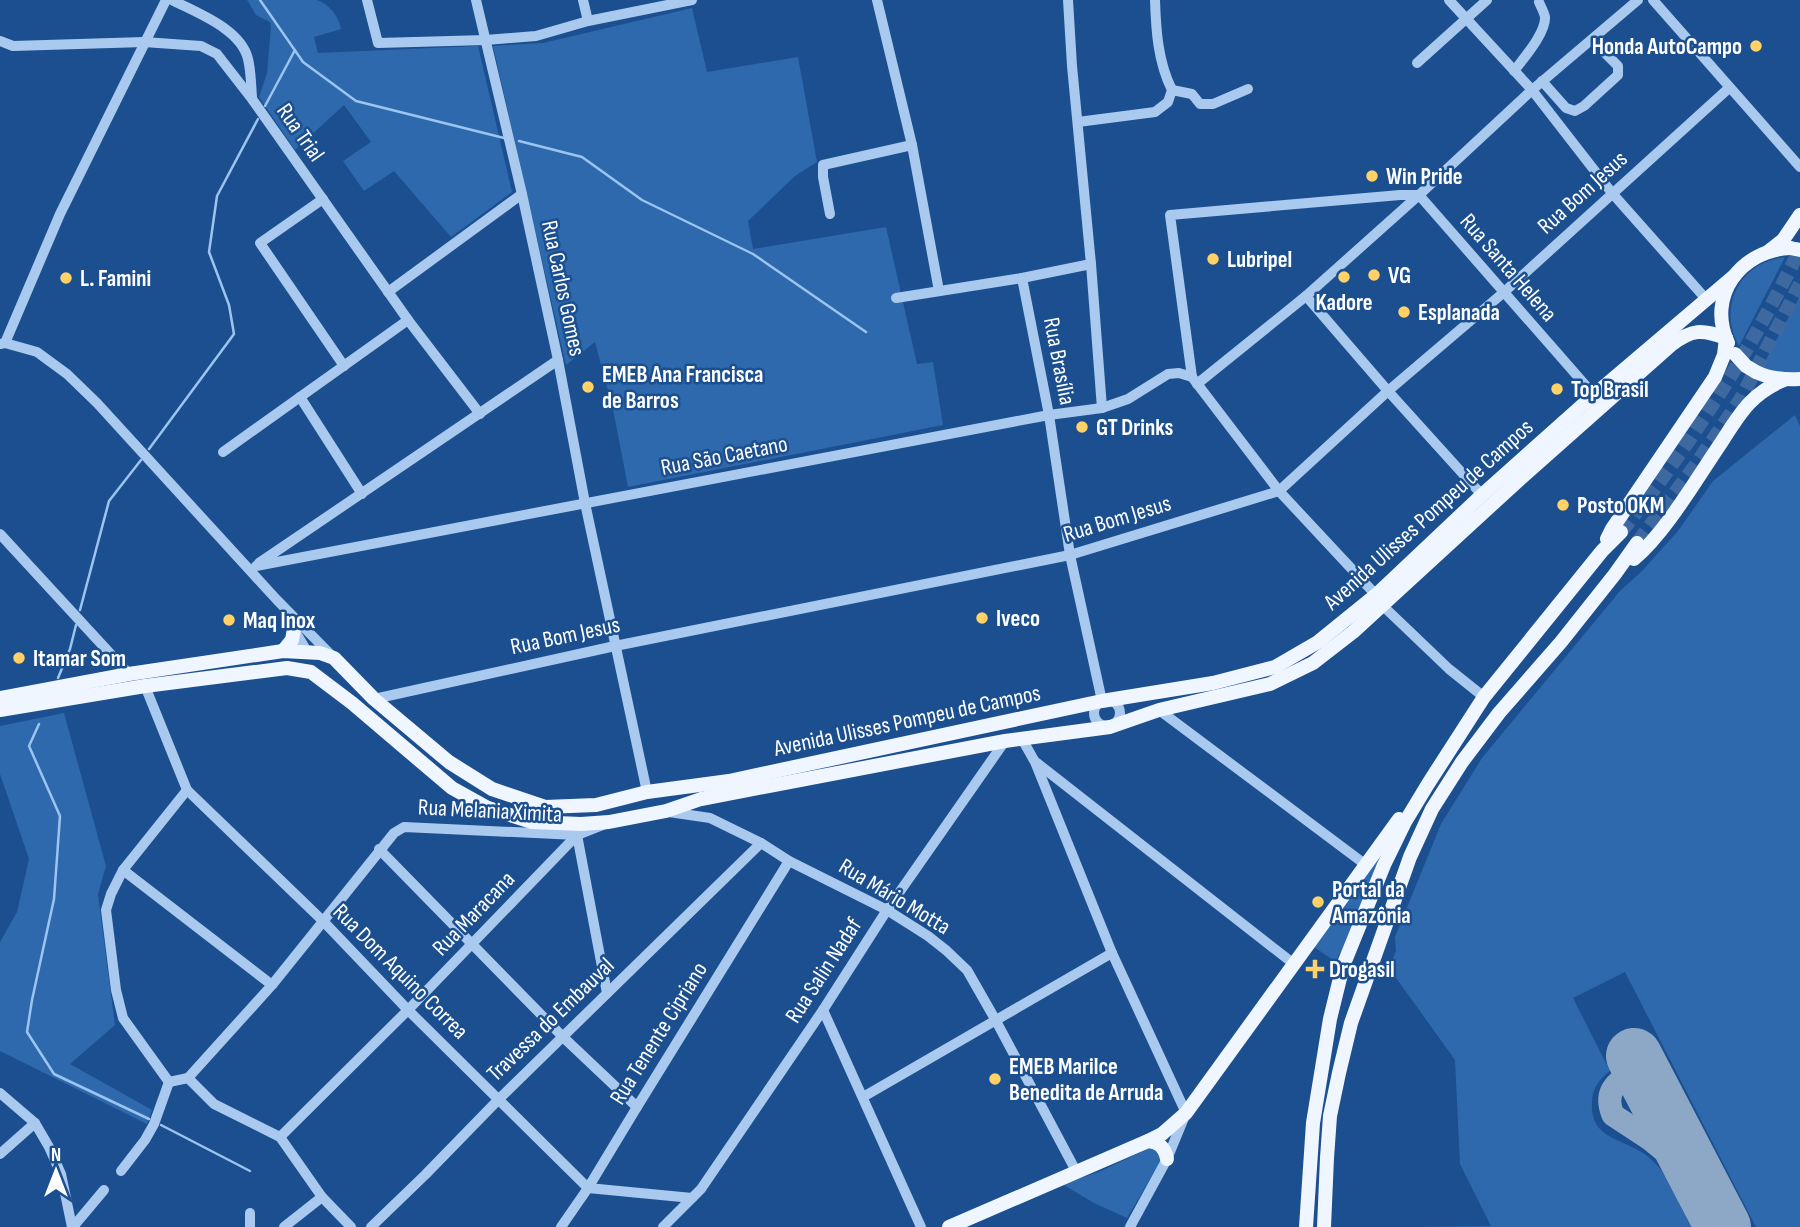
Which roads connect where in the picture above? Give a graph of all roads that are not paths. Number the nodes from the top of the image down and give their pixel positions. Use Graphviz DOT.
graph roads {
  1 [pos="166,0"];
  2 [pos="172,0"];
  3 [pos="366,0"];
  4 [pos="476,0"];
  5 [pos="583,0"];
  6 [pos="691,0"];
  7 [pos="877,0"];
  8 [pos="1069,0"];
  9 [pos="1155,0"];
  10 [pos="1449,0"];
  11 [pos="1487,0"];
  12 [pos="1638,0"];
  13 [pos="1653,0"];
  14 [pos="1539,2"];
  15 [pos="1466,18"];
  16 [pos="588,21"];
  17 [pos="485,40"];
  18 [pos="0,41"];
  19 [pos="144,42"];
  20 [pos="1603,51"];
  21 [pos="1417,63"];
  22 [pos="1514,71"];
  23 [pos="1542,81"];
  24 [pos="1729,88"];
  25 [pos="1248,89"];
  26 [pos="1172,90"];
  27 [pos="1532,90"];
  28 [pos="252,99"];
  29 [pos="1078,122"];
  30 [pos="912,145"];
  31 [pos="1800,167"];
  32 [pos="1612,192"];
  33 [pos="522,194"];
  34 [pos="1419,195"];
  35 [pos="323,199"];
  36 [pos="830,214"];
  37 [pos="1800,215"];
  38 [pos="1795,249"];
  39 [pos="1768,251"];
  40 [pos="1091,264"];
  41 [pos="1734,276"];
  42 [pos="1022,278"];
  43 [pos="939,291"];
  44 [pos="388,292"];
  45 [pos="1503,293"];
  46 [pos="1306,296"];
  47 [pos="896,298"];
  48 [pos="1706,299"];
  49 [pos="408,320"];
  50 [pos="1726,338"];
  51 [pos="3,343"];
  52 [pos="558,360"];
  53 [pos="344,366"];
  54 [pos="1800,379"];
  55 [pos="1195,380"];
  56 [pos="1784,380"];
  57 [pos="1388,391"];
  58 [pos="1594,395"];
  59 [pos="300,397"];
  60 [pos="1102,408"];
  61 [pos="480,414"];
  62 [pos="1049,415"];
  63 [pos="223,452"];
  64 [pos="1279,491"];
  65 [pos="362,494"];
  66 [pos="1482,495"];
  67 [pos="585,503"];
  68 [pos="1620,532"];
  69 [pos="0,534"];
  70 [pos="1637,543"];
  71 [pos="1602,551"];
  72 [pos="1070,555"];
  73 [pos="253,568"];
  74 [pos="1615,574"];
  75 [pos="277,600"];
  76 [pos="1379,600"];
  77 [pos="294,629"];
  78 [pos="615,646"];
  79 [pos="284,652"];
  80 [pos="308,653"];
  81 [pos="334,658"];
  82 [pos="311,672"];
  83 [pos="129,674"];
  84 [pos="145,686"];
  85 [pos="1484,697"];
  86 [pos="0,698"];
  87 [pos="374,699"];
  88 [pos="1102,701"];
  89 [pos="352,703"];
  90 [pos="0,710"];
  91 [pos="1159,710"];
  92 [pos="1110,727"];
  93 [pos="1021,738"];
  94 [pos="1005,741"];
  95 [pos="1448,750"];
  96 [pos="1035,762"];
  97 [pos="187,790"];
  98 [pos="647,792"];
  99 [pos="701,799"];
  100 [pos="666,811"];
  101 [pos="710,818"];
  102 [pos="609,822"];
  103 [pos="577,835"];
  104 [pos="761,844"];
  105 [pos="379,849"];
  106 [pos="789,861"];
  107 [pos="1366,865"];
  108 [pos="123,870"];
  109 [pos="887,910"];
  110 [pos="323,921"];
  111 [pos="472,943"];
  112 [pos="1112,953"];
  113 [pos="1294,964"];
  114 [pos="272,985"];
  115 [pos="607,993"];
  116 [pos="408,1010"];
  117 [pos="823,1010"];
  118 [pos="996,1019"];
  119 [pos="562,1037"];
  120 [pos="188,1078"];
  121 [pos="169,1082"];
  122 [pos="0,1093"];
  123 [pos="863,1097"];
  124 [pos="499,1099"];
  125 [pos="636,1107"];
  126 [pos="1186,1113"];
  127 [pos="35,1123"];
  128 [pos="280,1138"];
  129 [pos="1148,1142"];
  130 [pos="0,1154"];
  131 [pos="1167,1159"];
  132 [pos="121,1171"];
  133 [pos="1076,1171"];
  134 [pos="588,1188"];
  135 [pos="103,1190"];
  136 [pos="321,1196"];
  137 [pos="692,1198"];
  138 [pos="250,1213"];
  139 [pos="1134,1225"];
  140 [pos="73,1227"];
  141 [pos="250,1227"];
  142 [pos="284,1227"];
  143 [pos="351,1227"];
  144 [pos="371,1227"];
  145 [pos="561,1227"];
  146 [pos="663,1227"];
  147 [pos="920,1227"];
  148 [pos="949,1227"];
  149 [pos="1306,1227"];
  150 [pos="1324,1227"];
  1 -- 19 [label="street"];
  2 -- 28 [label="street"];
  3 -- 17 [label="street"];
  4 -- 17 [label="street, Rua Carlos Gomes"];
  5 -- 16 [label="street"];
  6 -- 16 [label="street"];
  7 -- 30 [label="street"];
  8 -- 29 [label="street"];
  9 -- 26 [label="street"];
  10 -- 15 [label="street"];
  11 -- 15 [label="street"];
  12 -- 23 [label="street"];
  13 -- 24 [label="street"];
  14 -- 22 [label="street"];
  15 -- 21 [label="street"];
  15 -- 22 [label="street"];
  16 -- 17 [label="street"];
  17 -- 33 [label="street, Rua Carlos Gomes"];
  18 -- 19 [label="street, Rua Trial"];
  19 -- 28 [label="street, Rua Trial"];
  19 -- 51 [label="street"];
  20 -- 23 [label="street"];
  22 -- 27 [label="street"];
  23 -- 27 [label="street"];
  24 -- 31 [label="street"];
  24 -- 32 [label="street, Rua Bom Jesus"];
  25 -- 26 [label="street"];
  26 -- 29 [label="street"];
  27 -- 32 [label="street"];
  27 -- 34 [label="street"];
  28 -- 35 [label="street, Rua Trial"];
  29 -- 40 [label="street"];
  30 -- 36 [label="street"];
  30 -- 43 [label="street"];
  32 -- 45 [label="street, Rua Bom Jesus"];
  32 -- 48 [label="street"];
  33 -- 44 [label="street"];
  33 -- 52 [label="street, Rua Carlos Gomes"];
  34 -- 45 [label="street, Rua Santa Helena"];
  34 -- 46 [label="street"];
  34 -- 55 [label="street"];
  35 -- 44 [label="street, Rua Trial"];
  35 -- 53 [label="street"];
  37 -- 39 [label="main road, Avenida Ulisses Pompeu de Campos"];
  38 -- 39 [label="main road"];
  39 -- 41 [label="main road, Avenida Ulisses Pompeu de Campos"];
  40 -- 42 [label="street"];
  40 -- 60 [label="street"];
  41 -- 48 [label="main road, Avenida Ulisses Pompeu de Campos"];
  41 -- 50 [label="main road"];
  42 -- 43 [label="street"];
  42 -- 62 [label="street, Rua Brasília"];
  43 -- 47 [label="street"];
  44 -- 49 [label="street, Rua Trial"];
  45 -- 57 [label="street, Rua Bom Jesus"];
  45 -- 58 [label="street, Rua Santa Helena"];
  46 -- 55 [label="street"];
  46 -- 57 [label="street"];
  48 -- 58 [label="main road, Avenida Ulisses Pompeu de Campos"];
  49 -- 53 [label="street"];
  49 -- 61 [label="street, Rua Trial"];
  50 -- 56 [label="main road, bridge"];
  50 -- 71 [label="main road"];
  50 -- 76 [label="main road, Avenida Ulisses Pompeu de Campos"];
  51 -- 73 [label="street"];
  52 -- 61 [label="street"];
  52 -- 67 [label="street, Rua Carlos Gomes"];
  53 -- 59 [label="street"];
  54 -- 56 [label="main road"];
  55 -- 60 [label="street, Rua São Caetano"];
  55 -- 64 [label="street"];
  56 -- 74 [label="main road"];
  57 -- 64 [label="street, Rua Bom Jesus"];
  57 -- 66 [label="street"];
  58 -- 66 [label="main road, Avenida Ulisses Pompeu de Campos"];
  59 -- 63 [label="street"];
  59 -- 65 [label="street"];
  60 -- 62 [label="street, Rua São Caetano"];
  61 -- 65 [label="street"];
  62 -- 67 [label="street, Rua São Caetano"];
  62 -- 72 [label="street, Rua Brasília"];
  64 -- 72 [label="street, Rua Bom Jesus"];
  64 -- 76 [label="street"];
  65 -- 73 [label="street"];
  66 -- 76 [label="main road, Avenida Ulisses Pompeu de Campos"];
  67 -- 73 [label="street, Rua São Caetano"];
  67 -- 78 [label="street, Rua Carlos Gomes"];
  68 -- 71 [label="main road"];
  69 -- 83 [label="street"];
  70 -- 74 [label="main road"];
  71 -- 85 [label="main road"];
  72 -- 78 [label="street, Rua Bom Jesus"];
  72 -- 88 [label="street, Rua Brasília"];
  73 -- 75 [label="street"];
  74 -- 150 [label="main road"];
  75 -- 77 [label="street"];
  75 -- 81 [label="street"];
  76 -- 85 [label="street"];
  76 -- 88 [label="main road, Avenida Ulisses Pompeu de Campos"];
  76 -- 91 [label="main road, Avenida Ulisses Pompeu de Campos"];
  77 -- 79 [label="main road"];
  77 -- 80 [label="street"];
  78 -- 87 [label="street, Rua Bom Jesus"];
  78 -- 98 [label="street, Rua Carlos Gomes"];
  79 -- 80 [label="main road"];
  79 -- 83 [label="main road"];
  80 -- 81 [label="main road"];
  80 -- 82 [label="main road"];
  81 -- 87 [label="main road, Avenida Ulisses Pompeu de Campos"];
  82 -- 84 [label="main road"];
  82 -- 89 [label="main road, Avenida Ulisses Pompeu de Campos"];
  83 -- 86 [label="main road"];
  84 -- 90 [label="main road"];
  84 -- 97 [label="street, Rua Dom Aquino Correa"];
  85 -- 95 [label="main road"];
  87 -- 89 [label="main road"];
  87 -- 98 [label="main road, Avenida Ulisses Pompeu de Campos"];
  88 -- 92 [label="street"];
  88 -- 92 [label="street"];
  88 -- 98 [label="main road, Avenida Ulisses Pompeu de Campos"];
  89 -- 102 [label="main road, Avenida Ulisses Pompeu de Campos"];
  91 -- 92 [label="main road, Avenida Ulisses Pompeu de Campos"];
  91 -- 107 [label="street"];
  92 -- 93 [label="main road, Avenida Ulisses Pompeu de Campos"];
  93 -- 94 [label="main road, Avenida Ulisses Pompeu de Campos"];
  93 -- 96 [label="street"];
  94 -- 99 [label="main road, Avenida Ulisses Pompeu de Campos"];
  94 -- 109 [label="street, Rua Salin Nadaf"];
  95 -- 107 [label="main road"];
  95 -- 149 [label="main road"];
  96 -- 112 [label="street"];
  96 -- 113 [label="street"];
  97 -- 108 [label="street"];
  97 -- 110 [label="street, Rua Dom Aquino Correa"];
  98 -- 100 [label="main road"];
  99 -- 100 [label="main road, Avenida Ulisses Pompeu de Campos"];
  99 -- 101 [label="street"];
  100 -- 101 [label="street, Rua Mário Motta"];
  100 -- 102 [label="main road, Avenida Ulisses Pompeu de Campos"];
  101 -- 104 [label="street, Rua Mário Motta"];
  102 -- 103 [label="street, Rua Melania Ximita"];
  103 -- 105 [label="street, Rua Melania Ximita"];
  103 -- 111 [label="street, Rua Maracana"];
  103 -- 115 [label="street"];
  104 -- 106 [label="street, Rua Mário Motta"];
  104 -- 115 [label="street, Travessa do Embauval"];
  105 -- 110 [label="street, Rua Melania Ximita"];
  105 -- 111 [label="street"];
  106 -- 109 [label="street, Rua Mário Motta"];
  106 -- 125 [label="street, Rua Tenente Cipriano"];
  107 -- 113 [label="main road"];
  108 -- 114 [label="street"];
  108 -- 121 [label="street"];
  109 -- 117 [label="street, Rua Salin Nadaf"];
  109 -- 118 [label="street, Rua Mário Motta"];
  110 -- 114 [label="street, Rua Melania Ximita"];
  110 -- 116 [label="street, Rua Dom Aquino Correa"];
  111 -- 116 [label="street, Rua Maracana"];
  111 -- 119 [label="street"];
  112 -- 118 [label="street"];
  112 -- 126 [label="street"];
  113 -- 126 [label="main road"];
  114 -- 120 [label="street, Rua Melania Ximita"];
  115 -- 119 [label="street, Travessa do Embauval"];
  116 -- 124 [label="street, Rua Dom Aquino Correa"];
  116 -- 128 [label="street, Rua Maracana"];
  117 -- 123 [label="street"];
  117 -- 137 [label="street, Rua Salin Nadaf"];
  118 -- 123 [label="street"];
  118 -- 133 [label="street, Rua Mário Motta"];
  119 -- 124 [label="street, Travessa do Embauval"];
  119 -- 125 [label="street"];
  120 -- 121 [label="street"];
  120 -- 128 [label="street"];
  121 -- 132 [label="street"];
  122 -- 127 [label="street"];
  123 -- 147 [label="street"];
  124 -- 134 [label="street, Rua Dom Aquino Correa"];
  124 -- 144 [label="street, Travessa do Embauval"];
  125 -- 134 [label="street, Rua Tenente Cipriano"];
  126 -- 129 [label="main road"];
  126 -- 131 [label="street"];
  127 -- 130 [label="street"];
  127 -- 140 [label="street"];
  128 -- 136 [label="street"];
  129 -- 131 [label="main road"];
  129 -- 133 [label="main road"];
  131 -- 139 [label="street"];
  133 -- 148 [label="main road"];
  134 -- 137 [label="street"];
  134 -- 145 [label="street, Rua Tenente Cipriano"];
  135 -- 140 [label="street"];
  136 -- 142 [label="street"];
  136 -- 143 [label="street"];
  137 -- 146 [label="street, Rua Salin Nadaf"];
  138 -- 141 [label="street"];
}
